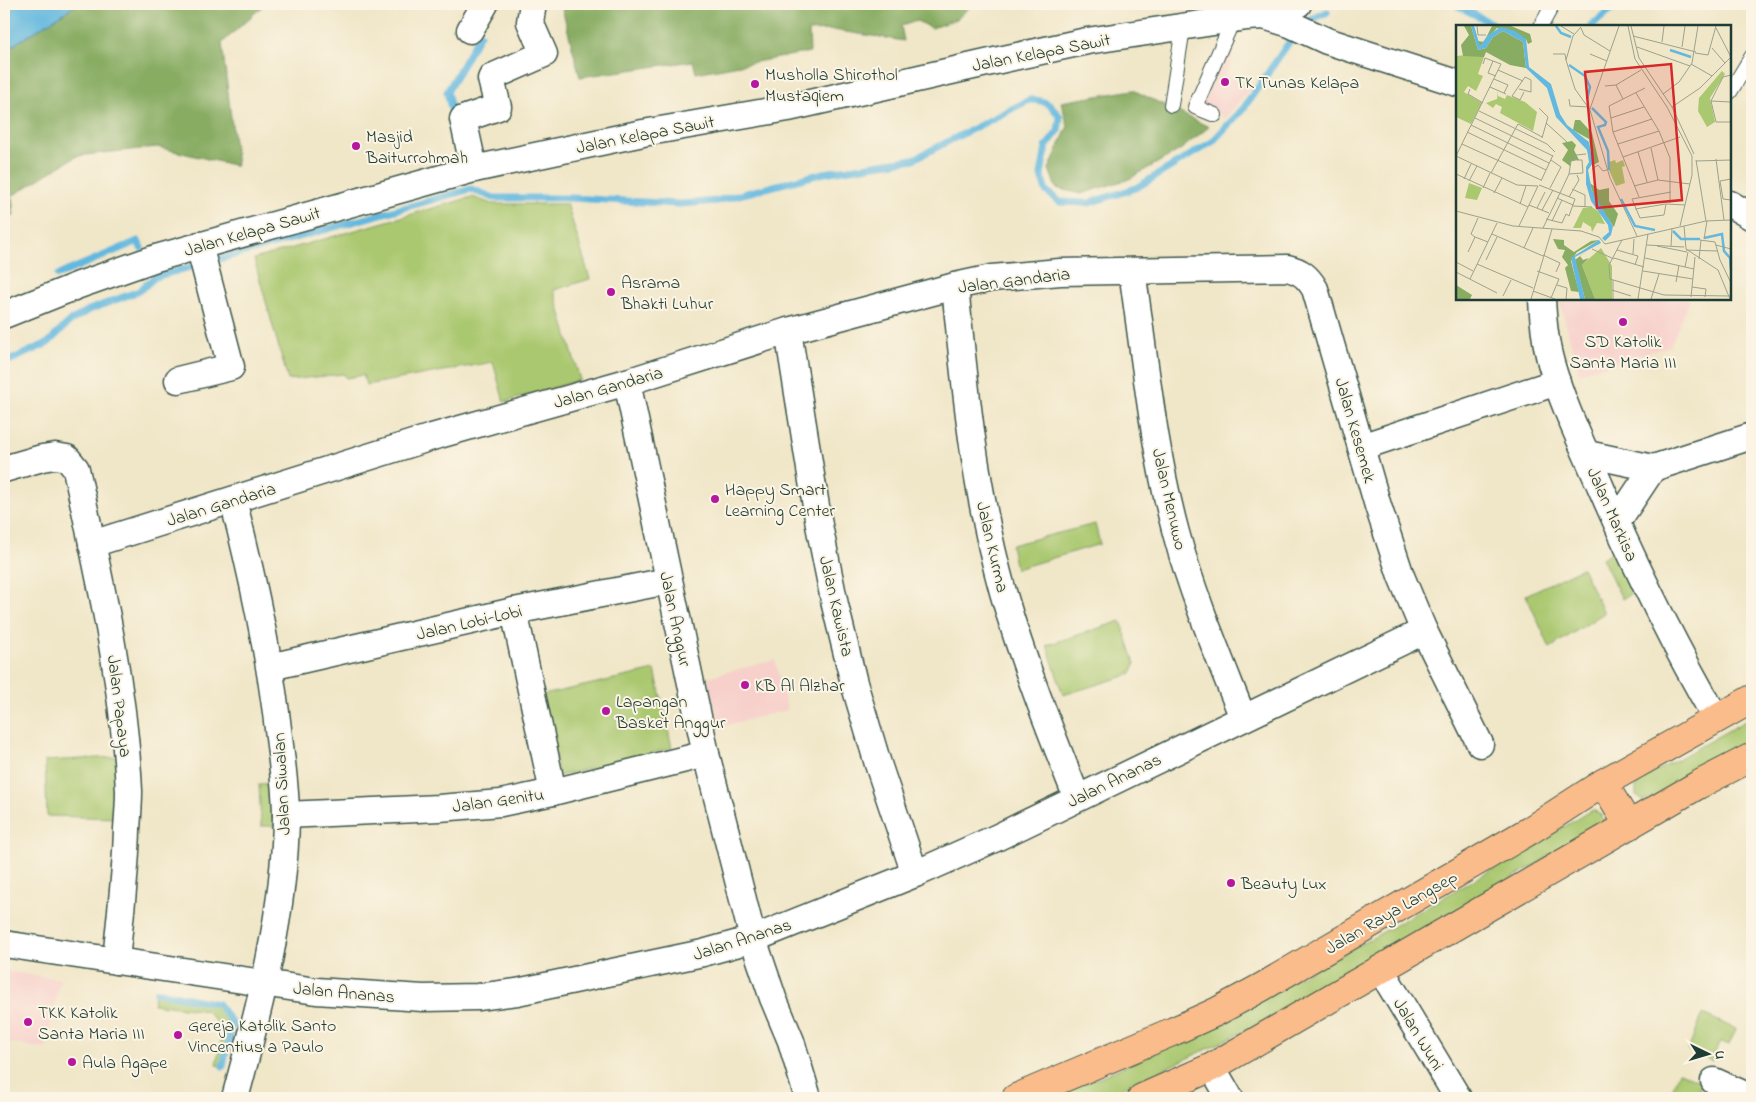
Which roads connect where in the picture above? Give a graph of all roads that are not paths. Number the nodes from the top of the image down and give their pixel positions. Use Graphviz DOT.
graph roads {
  1 [pos="485,4"];
  2 [pos="533,4"];
  3 [pos="1298,4"];
  4 [pos="1553,4"];
  5 [pos="1264,16"];
  6 [pos="1190,19"];
  7 [pos="1233,20"];
  8 [pos="1542,25"];
  9 [pos="470,30"];
  10 [pos="1752,56"];
  11 [pos="1456,83"];
  12 [pos="1731,90"];
  13 [pos="1171,105"];
  14 [pos="1215,115"];
  15 [pos="474,169"];
  16 [pos="1731,205"];
  17 [pos="1752,218"];
  18 [pos="202,256"];
  19 [pos="1132,271"];
  20 [pos="955,286"];
  21 [pos="1542,300"];
  22 [pos="4,314"];
  23 [pos="788,331"];
  24 [pos="178,380"];
  25 [pos="626,382"];
  26 [pos="1557,382"];
  27 [pos="1752,436"];
  28 [pos="1361,447"];
  29 [pos="1587,454"];
  30 [pos="4,468"];
  31 [pos="1653,468"];
  32 [pos="233,500"];
  33 [pos="1617,522"];
  34 [pos="92,544"];
  35 [pos="668,581"];
  36 [pos="514,611"];
  37 [pos="1424,631"];
  38 [pos="270,667"];
  39 [pos="1752,699"];
  40 [pos="1242,718"];
  41 [pos="1716,718"];
  42 [pos="1480,744"];
  43 [pos="706,754"];
  44 [pos="1752,757"];
  45 [pos="1603,783"];
  46 [pos="553,792"];
  47 [pos="1076,798"];
  48 [pos="286,815"];
  49 [pos="1629,826"];
  50 [pos="915,874"];
  51 [pos="752,939"];
  52 [pos="4,944"];
  53 [pos="116,961"];
  54 [pos="1381,970"];
  55 [pos="264,984"];
  56 [pos="772,998"];
  57 [pos="1212,1066"];
  58 [pos="1714,1081"];
  59 [pos="235,1098"];
  60 [pos="793,1098"];
  61 [pos="808,1098"];
  62 [pos="1016,1098"];
  63 [pos="1142,1098"];
  64 [pos="1230,1098"];
  65 [pos="1458,1098"];
  66 [pos="1752,1098"];
  1 -- 9 [label="street"];
  2 -- 15 [label="street"];
  3 -- 5 [label="street, Jalan Kelapa Sawit"];
  4 -- 8 [label="lane"];
  5 -- 7 [label="street, Jalan Kelapa Sawit"];
  5 -- 11 [label="street"];
  6 -- 7 [label="street, Jalan Kelapa Sawit"];
  6 -- 13 [label="lane"];
  6 -- 15 [label="street, Jalan Kelapa Sawit"];
  7 -- 14 [label="lane"];
  10 -- 12 [label="lane"];
  15 -- 18 [label="street, Jalan Kelapa Sawit"];
  16 -- 17 [label="street"];
  18 -- 22 [label="street, Jalan Kelapa Sawit"];
  18 -- 24 [label="street"];
  19 -- 20 [label="street, Jalan Gandaria"];
  19 -- 28 [label="street, Jalan Kesemek"];
  19 -- 40 [label="street, Jalan Menuwo"];
  20 -- 23 [label="street, Jalan Gandaria"];
  20 -- 47 [label="street, Jalan Kurma"];
  21 -- 26 [label="street, Jalan Markisa"];
  23 -- 25 [label="street, Jalan Gandaria"];
  23 -- 50 [label="street, Jalan Kawista"];
  25 -- 32 [label="street, Jalan Gandaria"];
  25 -- 35 [label="street, Jalan Anggur"];
  26 -- 28 [label="street"];
  26 -- 29 [label="street, Jalan Markisa"];
  27 -- 31 [label="street"];
  28 -- 37 [label="street, Jalan Kesemek"];
  29 -- 31 [label="street"];
  29 -- 33 [label="street, Jalan Markisa"];
  30 -- 34 [label="street, Jalan Papaya"];
  31 -- 33 [label="street"];
  32 -- 34 [label="street, Jalan Gandaria"];
  32 -- 38 [label="street, Jalan Siwalan"];
  33 -- 41 [label="street, Jalan Markisa"];
  34 -- 53 [label="street, Jalan Papaya"];
  35 -- 36 [label="street, Jalan Lobi-Lobi"];
  35 -- 43 [label="street, Jalan Anggur"];
  36 -- 38 [label="street, Jalan Lobi-Lobi"];
  36 -- 46 [label="street"];
  37 -- 40 [label="street, Jalan Ananas"];
  37 -- 42 [label="street, Jalan Kesemek"];
  38 -- 48 [label="street, Jalan Siwalan"];
  39 -- 41 [label="main road, Jalan Raya Langsep"];
  40 -- 47 [label="street, Jalan Ananas"];
  41 -- 45 [label="main road, Jalan Raya Langsep"];
  43 -- 46 [label="street, Jalan Genitu"];
  43 -- 51 [label="street, Jalan Anggur"];
  44 -- 49 [label="main road"];
  45 -- 49 [label="main road"];
  45 -- 62 [label="main road, Jalan Raya Langsep"];
  46 -- 48 [label="street, Jalan Genitu"];
  47 -- 50 [label="street, Jalan Ananas"];
  48 -- 55 [label="street, Jalan Siwalan"];
  49 -- 54 [label="main road"];
  50 -- 51 [label="street, Jalan Ananas"];
  51 -- 55 [label="street, Jalan Ananas"];
  51 -- 56 [label="street, Jalan Anggur"];
  52 -- 53 [label="street, Jalan Ananas"];
  53 -- 55 [label="street, Jalan Ananas"];
  54 -- 57 [label="main road"];
  54 -- 65 [label="street, Jalan Wuni"];
  55 -- 59 [label="street, Jalan Siwalan"];
  56 -- 60 [label="street, Jalan Anggur"];
  56 -- 61 [label="street, Jalan Anggur"];
  57 -- 63 [label="main road"];
  57 -- 64 [label="street"];
  58 -- 66 [label="street"];
}
